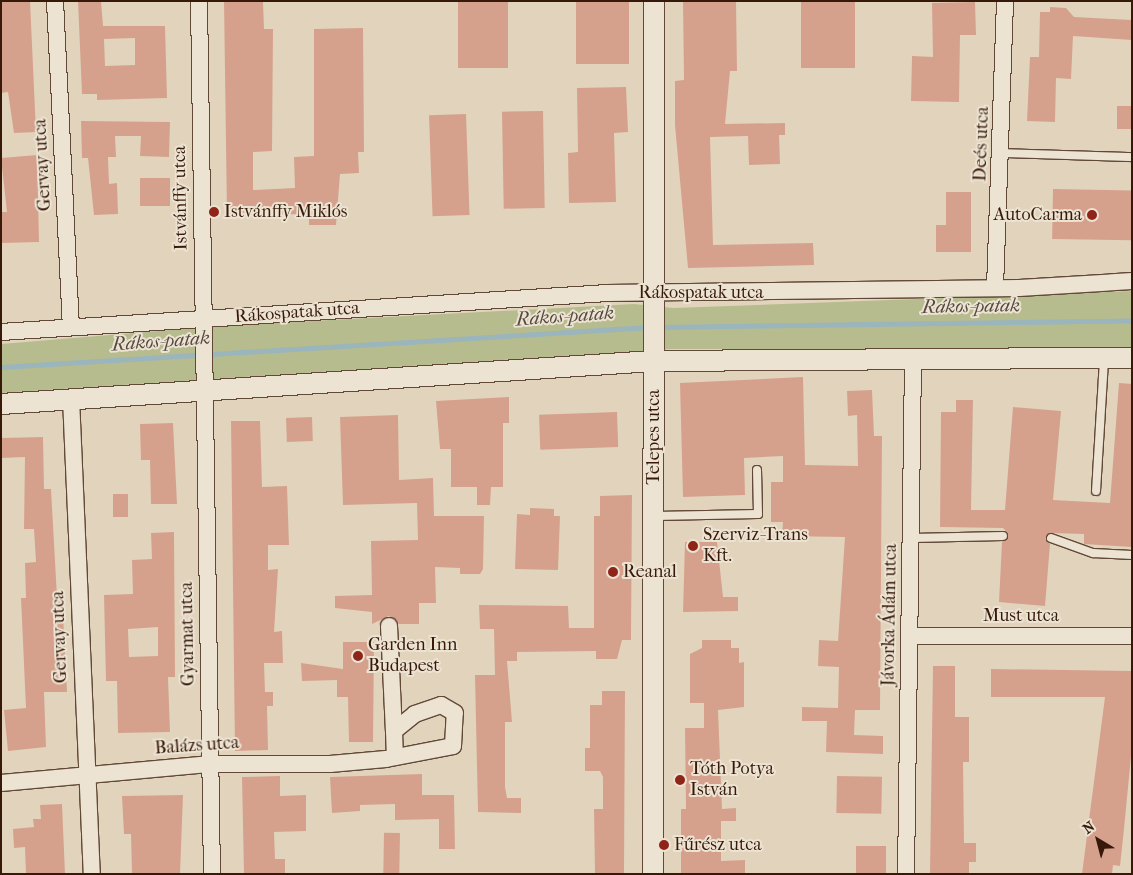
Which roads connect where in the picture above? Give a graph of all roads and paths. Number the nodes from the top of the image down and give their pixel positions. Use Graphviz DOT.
graph roads {
  1 [pos="55,1"];
  2 [pos="199,1"];
  3 [pos="654,1"];
  4 [pos="1005,1"];
  5 [pos="1002,153"];
  6 [pos="1132,157"];
  7 [pos="1132,281"];
  8 [pos="995,288"];
  9 [pos="654,300"];
  10 [pos="204,319"];
  11 [pos="71,327"];
  12 [pos="1,332"];
  13 [pos="653,352"];
  14 [pos="913,358"];
  15 [pos="1104,358"];
  16 [pos="1132,358"];
  17 [pos="203,393"];
  18 [pos="71,398"];
  19 [pos="1,404"];
  20 [pos="757,470"];
  21 [pos="1096,491"];
  22 [pos="653,516"];
  23 [pos="1002,536"];
  24 [pos="912,538"];
  25 [pos="1051,538"];
  26 [pos="1132,555"];
  27 [pos="389,626"];
  28 [pos="910,636"];
  29 [pos="1132,636"];
  30 [pos="394,731"];
  31 [pos="395,757"];
  32 [pos="211,764"];
  33 [pos="86,774"];
  34 [pos="1,783"];
  35 [pos="92,874"];
  36 [pos="212,874"];
  37 [pos="653,874"];
  38 [pos="906,874"];
  1 -- 11 [label="street, Gervay utca"];
  2 -- 10 [label="street, Istvánffy utca"];
  3 -- 9 [label="street, Telepes utca"];
  4 -- 5 [label="street, Deés utca"];
  5 -- 6 [label="lane"];
  5 -- 8 [label="street, Deés utca"];
  7 -- 8 [label="street, Rákospatak utca"];
  8 -- 9 [label="street, Rákospatak utca"];
  9 -- 10 [label="street, Rákospatak utca"];
  9 -- 13 [label="street, Telepes utca"];
  10 -- 11 [label="street, Rákospatak utca"];
  10 -- 17 [label="street, Istvánffy utca"];
  11 -- 12 [label="street, Rákospatak utca"];
  13 -- 14 [label="street"];
  13 -- 17 [label="street"];
  13 -- 22 [label="street, Telepes utca"];
  14 -- 15 [label="street"];
  14 -- 24 [label="street, Jávorka Ádám utca"];
  15 -- 16 [label="street"];
  15 -- 21 [label="lane"];
  17 -- 18 [label="street"];
  17 -- 32 [label="street, Gyarmat utca"];
  18 -- 19 [label="street"];
  18 -- 33 [label="street, Gervay utca"];
  20 -- 22 [label="lane"];
  22 -- 37 [label="street, Telepes utca"];
  23 -- 24 [label="lane"];
  24 -- 28 [label="street, Jávorka Ádám utca"];
  25 -- 26 [label="lane"];
  27 -- 30 [label="street"];
  28 -- 29 [label="street, Must utca"];
  28 -- 38 [label="street, Jávorka Ádám utca"];
  30 -- 31 [label="street"];
  30 -- 31 [label="street, Balázs utca"];
  31 -- 32 [label="street, Balázs utca"];
  32 -- 33 [label="street, Balázs utca"];
  32 -- 36 [label="street, Gyarmat utca"];
  33 -- 34 [label="street, Balázs utca"];
  33 -- 35 [label="street, Gervay utca"];
}
